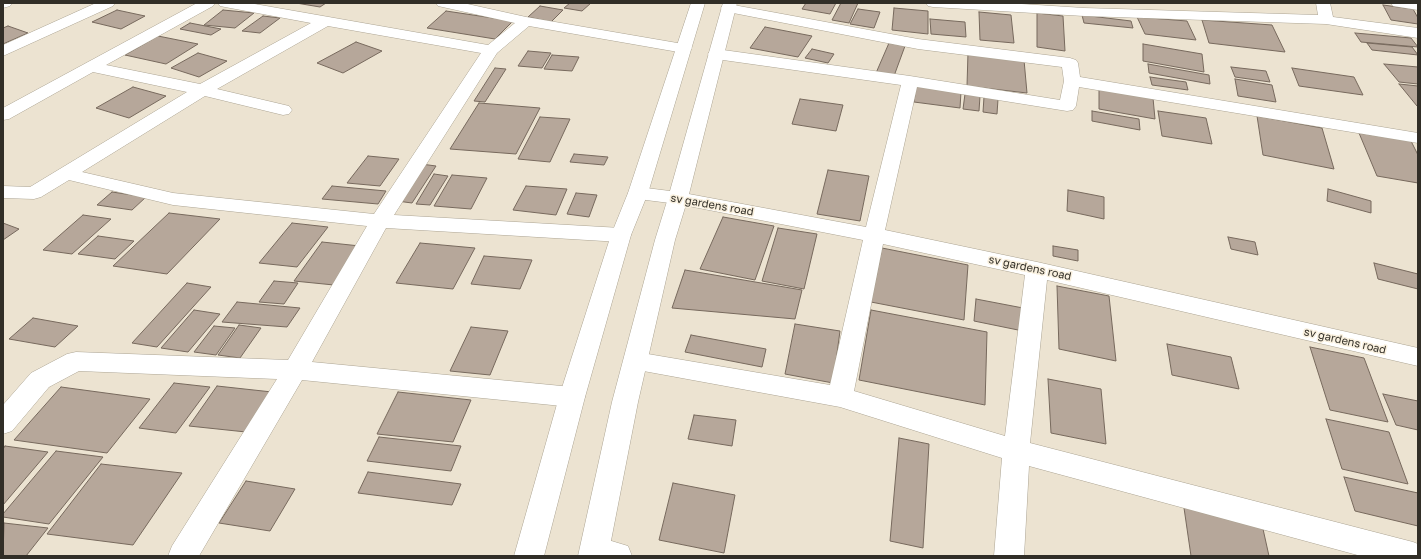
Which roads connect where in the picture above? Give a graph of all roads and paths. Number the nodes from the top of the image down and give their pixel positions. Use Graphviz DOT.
graph roads {
  1 [pos="108,3"];
  2 [pos="208,3"];
  3 [pos="224,3"];
  4 [pos="443,3"];
  5 [pos="698,3"];
  6 [pos="934,3"];
  7 [pos="1323,3"];
  8 [pos="1398,3"];
  9 [pos="729,6"];
  10 [pos="1418,6"];
  11 [pos="1326,20"];
  12 [pos="325,21"];
  13 [pos="526,21"];
  14 [pos="1418,33"];
  15 [pos="684,48"];
  16 [pos="492,50"];
  17 [pos="3,51"];
  18 [pos="716,54"];
  19 [pos="92,67"];
  20 [pos="910,81"];
  21 [pos="1072,81"];
  22 [pos="202,90"];
  23 [pos="283,110"];
  24 [pos="3,115"];
  25 [pos="1418,138"];
  26 [pos="67,174"];
  27 [pos="3,192"];
  28 [pos="638,193"];
  29 [pos="678,198"];
  30 [pos="380,220"];
  31 [pos="622,235"];
  32 [pos="874,235"];
  33 [pos="1037,270"];
  34 [pos="1418,358"];
  35 [pos="636,361"];
  36 [pos="295,370"];
  37 [pos="572,397"];
  38 [pos="840,397"];
  39 [pos="3,423"];
  40 [pos="1016,451"];
  41 [pos="602,554"];
  42 [pos="183,556"];
  43 [pos="529,556"];
  44 [pos="1009,556"];
  45 [pos="1413,556"];
  1 -- 17 [label="street"];
  2 -- 19 [label="street"];
  3 -- 12 [label="street"];
  4 -- 13 [label="street"];
  5 -- 15 [label="street"];
  6 -- 11 [label="street"];
  7 -- 11 [label="street"];
  8 -- 10 [label="street"];
  9 -- 18 [label="street"];
  9 -- 21 [label="street"];
  11 -- 14 [label="street"];
  12 -- 16 [label="street"];
  12 -- 22 [label="street"];
  13 -- 15 [label="street"];
  13 -- 16 [label="street"];
  15 -- 28 [label="street"];
  16 -- 30 [label="street"];
  18 -- 20 [label="street"];
  18 -- 29 [label="street"];
  19 -- 22 [label="street"];
  19 -- 24 [label="street"];
  20 -- 21 [label="street"];
  20 -- 32 [label="street"];
  21 -- 25 [label="street"];
  22 -- 23 [label="street"];
  22 -- 26 [label="street"];
  26 -- 27 [label="street"];
  26 -- 30 [label="street"];
  28 -- 29 [label="street, sv gardens road"];
  28 -- 31 [label="street"];
  29 -- 32 [label="street, sv gardens road"];
  29 -- 35 [label="street"];
  30 -- 31 [label="street"];
  30 -- 36 [label="street"];
  31 -- 37 [label="street"];
  32 -- 33 [label="street, sv gardens road"];
  32 -- 38 [label="street"];
  33 -- 34 [label="street, sv gardens road"];
  33 -- 40 [label="street"];
  35 -- 38 [label="street"];
  35 -- 41 [label="street"];
  36 -- 37 [label="street"];
  36 -- 39 [label="street"];
  36 -- 42 [label="street"];
  37 -- 43 [label="street"];
  38 -- 40 [label="street"];
  40 -- 44 [label="street"];
  40 -- 45 [label="street"];
}
